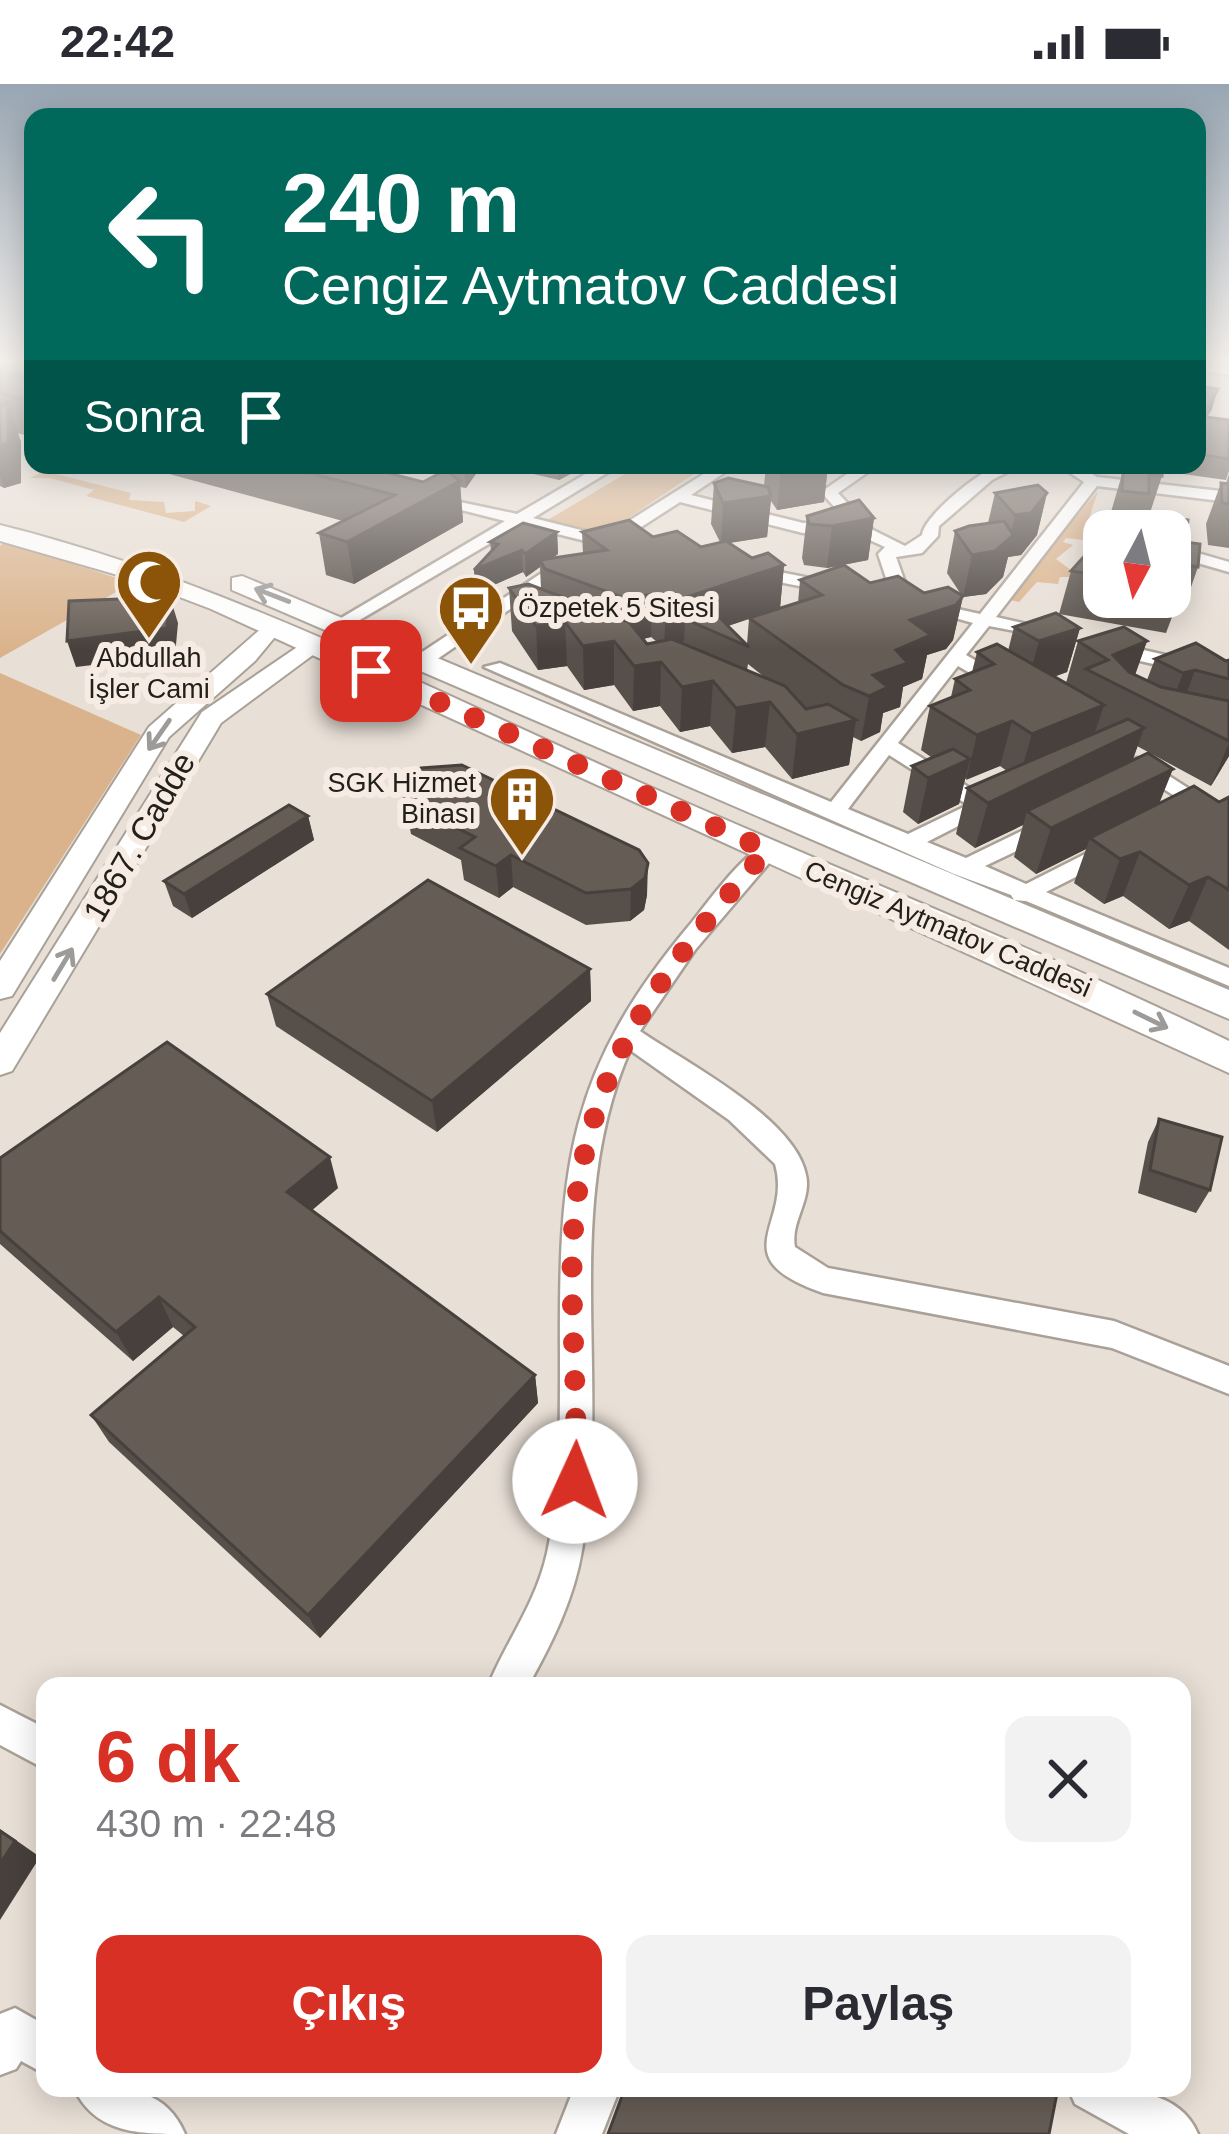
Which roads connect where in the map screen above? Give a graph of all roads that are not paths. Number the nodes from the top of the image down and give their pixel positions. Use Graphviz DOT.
graph roads {
  1 [pos="376,474"];
  2 [pos="597,474"];
  3 [pos="715,474"];
  4 [pos="856,474"];
  5 [pos="994,474"];
  6 [pos="1081,474"];
  7 [pos="343,476"];
  8 [pos="364,481"];
  9 [pos="1093,481"];
  10 [pos="386,486"];
  11 [pos="408,492"];
  12 [pos="683,497"];
  13 [pos="1229,497"];
  14 [pos="0,512"];
  15 [pos="519,520"];
  16 [pos="856,523"];
  17 [pos="0,533"];
  18 [pos="607,542"];
  19 [pos="648,551"];
  20 [pos="886,554"];
  21 [pos="1191,556"];
  22 [pos="717,564"];
  23 [pos="1229,568"];
  24 [pos="880,597"];
  25 [pos="903,602"];
  26 [pos="824,603"];
  27 [pos="504,608"];
  28 [pos="525,615"];
  29 [pos="983,619"];
  30 [pos="340,624"];
  31 [pos="272,626"];
  32 [pos="1069,639"];
  33 [pos="312,644"];
  34 [pos="1091,644"];
  35 [pos="955,656"];
  36 [pos="423,660"];
  37 [pos="493,667"];
  38 [pos="1199,668"];
  39 [pos="1229,675"];
  40 [pos="1156,684"];
  41 [pos="1022,694"];
  42 [pos="854,751"];
  43 [pos="1116,751"];
  44 [pos="880,752"];
  45 [pos="1154,775"];
  46 [pos="1120,791"];
  47 [pos="1015,793"];
  48 [pos="1202,804"];
  49 [pos="984,806"];
  50 [pos="1081,811"];
  51 [pos="832,813"];
  52 [pos="1223,817"];
  53 [pos="1167,822"];
  54 [pos="1125,843"];
  55 [pos="904,844"];
  56 [pos="767,850"];
  57 [pos="962,869"];
  58 [pos="1022,896"];
  59 [pos="1229,984"];
  60 [pos="0,988"];
  61 [pos="626,1034"];
  62 [pos="1229,1058"];
  63 [pos="0,1062"];
  64 [pos="1229,1380"];
  65 [pos="512,1677"];
  66 [pos="0,1724"];
  67 [pos="36,1745"];
  68 [pos="36,2045"];
  69 [pos="0,2053"];
  70 [pos="110,2097"];
  71 [pos="593,2097"];
  72 [pos="1107,2097"];
  73 [pos="162,2134"];
  74 [pos="579,2134"];
  75 [pos="1175,2134"];
  1 -- 8 [label="lane"];
  2 -- 15 [label="street"];
  3 -- 12 [label="street"];
  4 -- 16 [label="street"];
  5 -- 20 [label="street"];
  6 -- 9 [label="street"];
  7 -- 8 [label="street"];
  8 -- 10 [label="street"];
  9 -- 13 [label="street"];
  9 -- 29 [label="street"];
  11 -- 15 [label="street"];
  12 -- 16 [label="street"];
  12 -- 18 [label="street"];
  30 -- 14 [label="main road, Cengiz Aytmatov Caddesi, one-way"];
  15 -- 18 [label="street"];
  15 -- 30 [label="street"];
  16 -- 20 [label="street"];
  17 -- 31 [label="main road, Cengiz Aytmatov Caddesi"];
  18 -- 19 [label="street"];
  18 -- 27 [label="street"];
  20 -- 25 [label="street"];
  21 -- 23 [label="street"];
  22 -- 26 [label="street"];
  24 -- 25 [label="street"];
  25 -- 29 [label="street"];
  27 -- 28 [label="street"];
  27 -- 36 [label="street"];
  29 -- 32 [label="street"];
  29 -- 35 [label="street"];
  30 -- 36 [label="main road, Cengiz Aytmatov Caddesi"];
  31 -- 33 [label="main road, Cengiz Aytmatov Caddesi"];
  31 -- 60 [label="street, 1867. Cadde, one-way"];
  33 -- 56 [label="main road, Cengiz Aytmatov Caddesi"];
  63 -- 33 [label="street, 1867. Cadde, one-way"];
  34 -- 38 [label="street"];
  35 -- 41 [label="street"];
  35 -- 44 [label="street"];
  36 -- 59 [label="main road, Cengiz Aytmatov Caddesi"];
  37 -- 51 [label="street"];
  38 -- 39 [label="street"];
  38 -- 40 [label="street"];
  42 -- 44 [label="street"];
  43 -- 45 [label="street"];
  44 -- 49 [label="street"];
  44 -- 51 [label="street"];
  45 -- 46 [label="street"];
  45 -- 48 [label="street"];
  47 -- 49 [label="street"];
  48 -- 52 [label="street"];
  48 -- 53 [label="street"];
  49 -- 55 [label="street"];
  50 -- 57 [label="street"];
  51 -- 55 [label="street"];
  54 -- 58 [label="street"];
  55 -- 57 [label="street"];
  56 -- 61 [label="street"];
  56 -- 62 [label="main road, Cengiz Aytmatov Caddesi, one-way"];
  57 -- 58 [label="street"];
  58 -- 59 [label="street"];
  61 -- 64 [label="street"];
  61 -- 65 [label="street"];
  66 -- 67 [label="street"];
  68 -- 69 [label="street"];
  70 -- 73 [label="street"];
  71 -- 74 [label="street"];
  72 -- 75 [label="street"];
}
